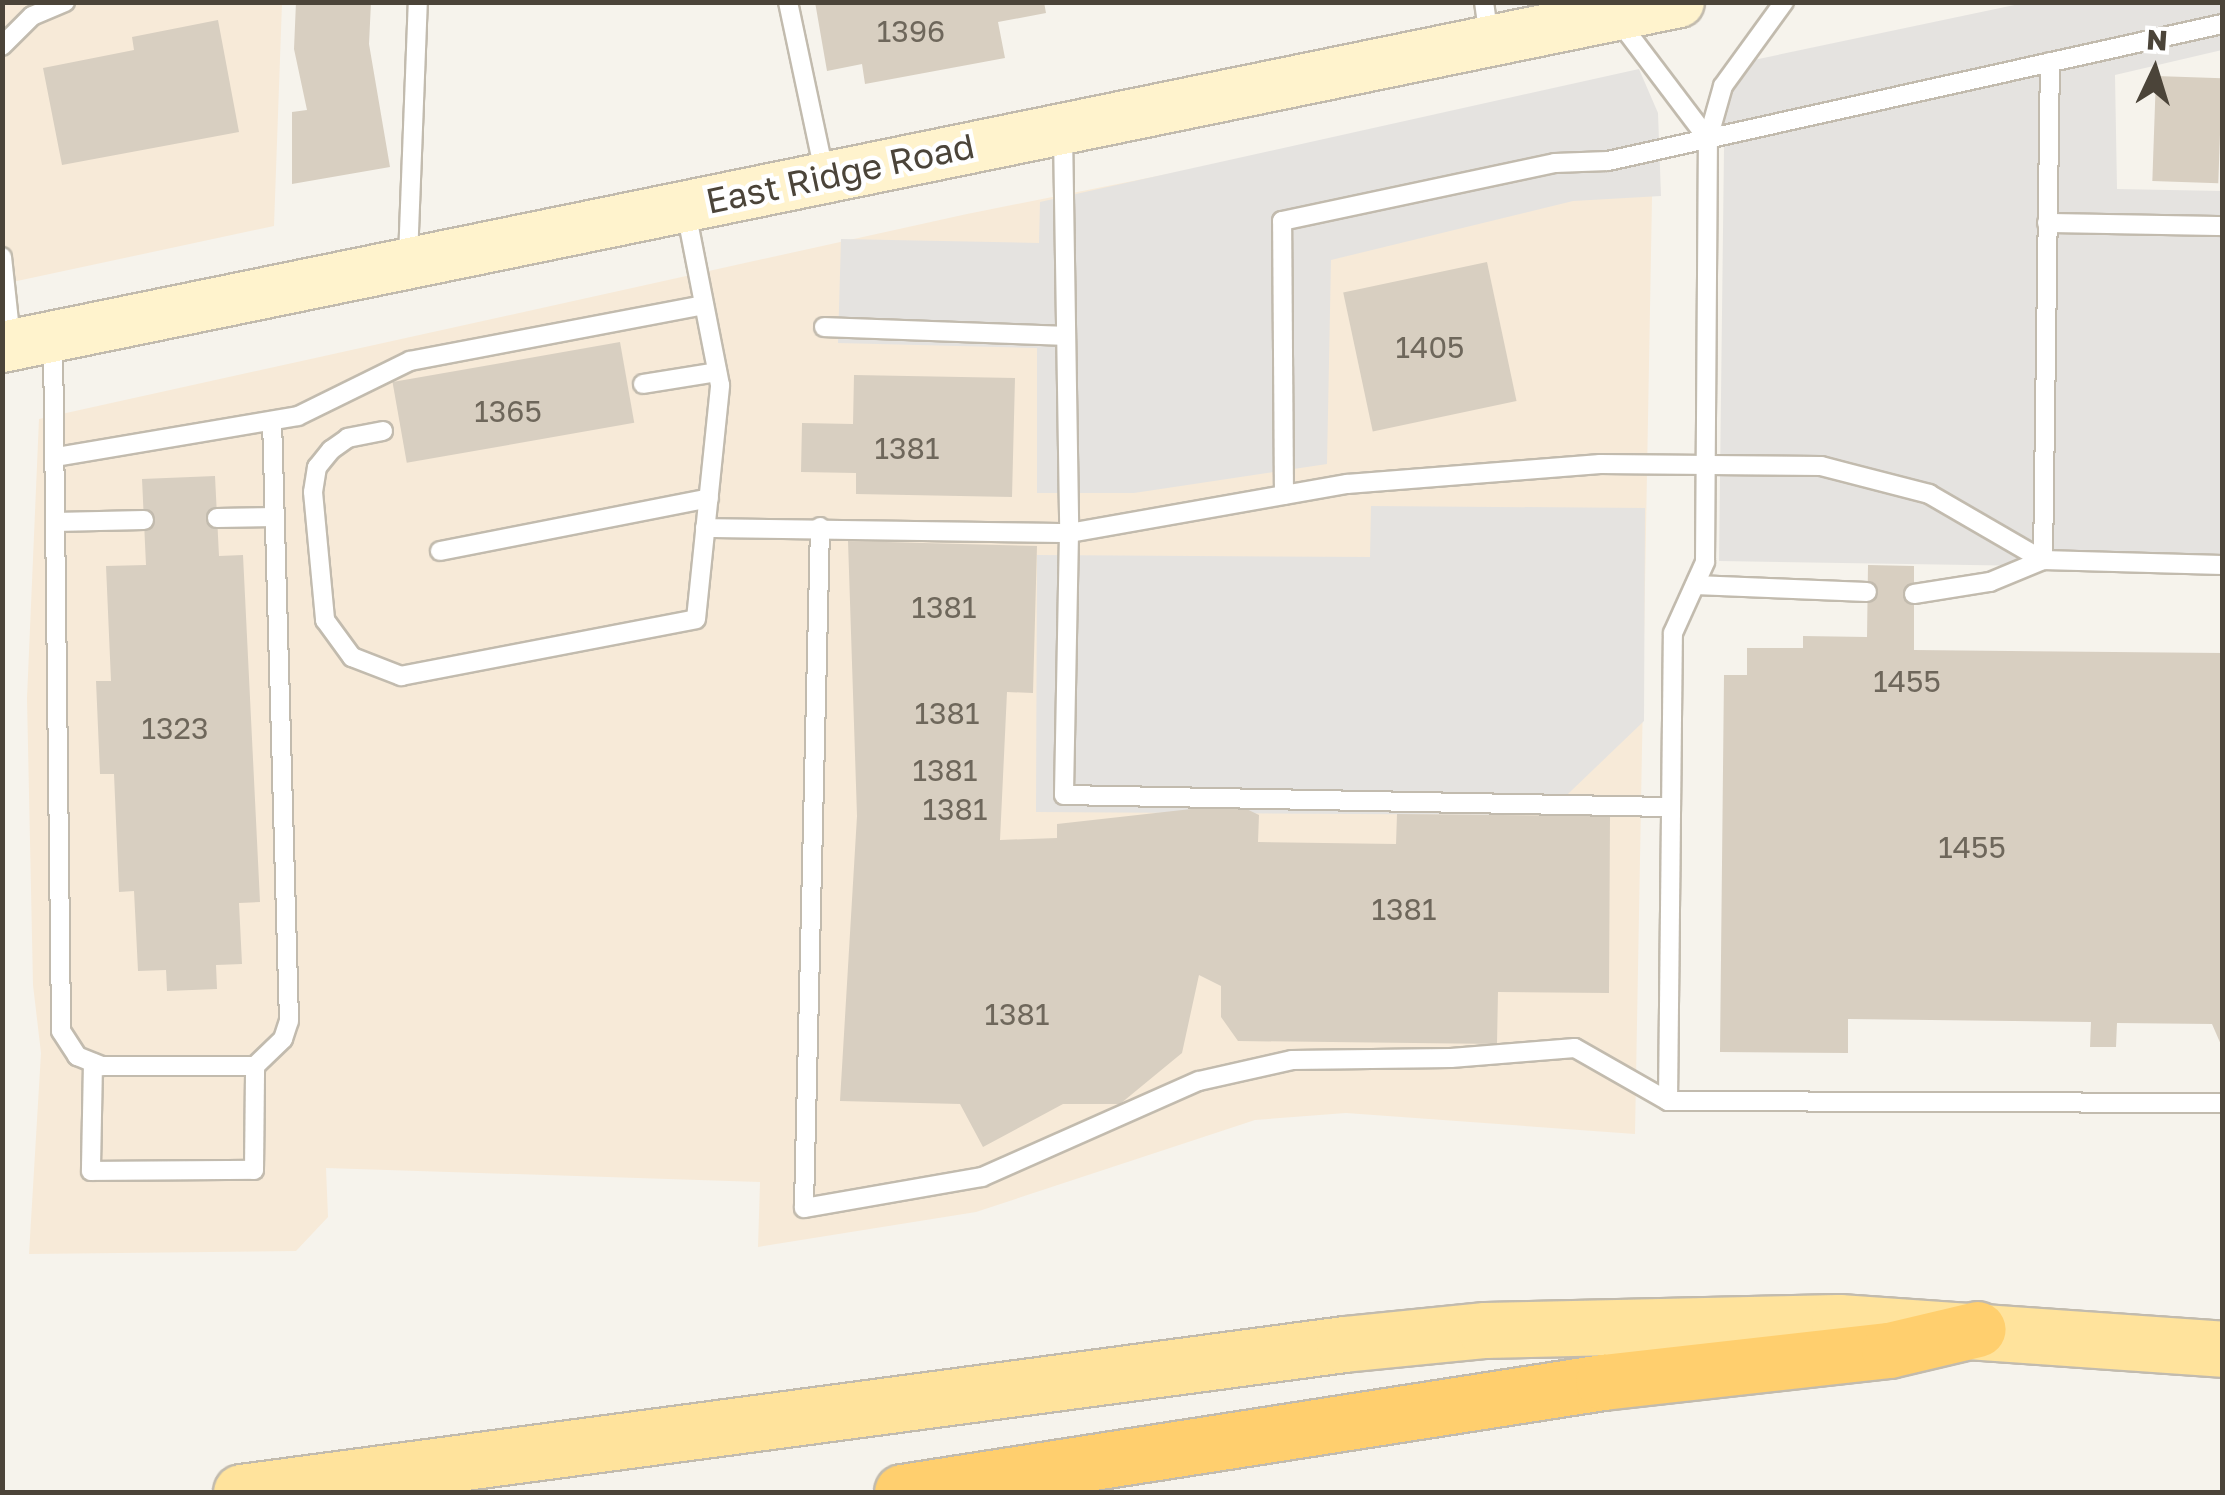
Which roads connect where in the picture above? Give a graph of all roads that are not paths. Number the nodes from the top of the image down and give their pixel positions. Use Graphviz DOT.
graph roads {
  1 [pos="65,2"];
  2 [pos="418,2"];
  3 [pos="788,2"];
  4 [pos="1678,2"];
  5 [pos="1784,2"];
  6 [pos="1614,16"];
  7 [pos="1487,22"];
  8 [pos="2222,24"];
  9 [pos="2,46"];
  10 [pos="2050,62"];
  11 [pos="1063,128"];
  12 [pos="1708,138"];
  13 [pos="826,176"];
  14 [pos="685,206"];
  15 [pos="2047,224"];
  16 [pos="2222,226"];
  17 [pos="2,257"];
  18 [pos="408,263"];
  19 [pos="704,305"];
  20 [pos="824,327"];
  21 [pos="1066,336"];
  22 [pos="22,343"];
  23 [pos="717,372"];
  24 [pos="643,384"];
  25 [pos="272,421"];
  26 [pos="383,431"];
  27 [pos="56,457"];
  28 [pos="1708,468"];
  29 [pos="1284,495"];
  30 [pos="708,498"];
  31 [pos="275,517"];
  32 [pos="217,518"];
  33 [pos="144,520"];
  34 [pos="54,522"];
  35 [pos="706,528"];
  36 [pos="820,528"];
  37 [pos="1069,533"];
  38 [pos="440,551"];
  39 [pos="2043,560"];
  40 [pos="2222,566"];
  41 [pos="1695,586"];
  42 [pos="1867,592"];
  43 [pos="1914,594"];
  44 [pos="1667,807"];
  45 [pos="92,1062"];
  46 [pos="255,1066"];
  47 [pos="1668,1101"];
  48 [pos="2222,1102"];
  49 [pos="1978,1330"];
  50 [pos="2216,1348"];
  51 [pos="242,1492"];
  52 [pos="902,1492"];
  1 -- 9 [label="lane"];
  2 -- 18 [label="lane"];
  3 -- 13 [label="lane"];
  4 -- 6 [label="main road, East Ridge Road"];
  5 -- 12 [label="lane"];
  6 -- 7 [label="main road, East Ridge Road"];
  6 -- 12 [label="lane"];
  7 -- 11 [label="main road, East Ridge Road"];
  8 -- 10 [label="lane"];
  10 -- 12 [label="lane"];
  10 -- 15 [label="lane"];
  11 -- 13 [label="main road, East Ridge Road"];
  11 -- 21 [label="lane"];
  12 -- 28 [label="lane"];
  12 -- 29 [label="lane"];
  13 -- 14 [label="main road, East Ridge Road"];
  14 -- 18 [label="main road, East Ridge Road"];
  14 -- 19 [label="lane"];
  15 -- 16 [label="lane"];
  15 -- 39 [label="lane"];
  17 -- 22 [label="lane"];
  18 -- 22 [label="main road, East Ridge Road"];
  19 -- 23 [label="lane"];
  19 -- 25 [label="lane"];
  20 -- 21 [label="lane"];
  21 -- 37 [label="lane"];
  22 -- 27 [label="lane"];
  23 -- 24 [label="lane"];
  23 -- 30 [label="lane"];
  25 -- 27 [label="lane"];
  25 -- 31 [label="lane"];
  26 -- 35 [label="lane"];
  27 -- 34 [label="lane"];
  28 -- 29 [label="lane"];
  28 -- 39 [label="lane"];
  28 -- 41 [label="lane"];
  29 -- 37 [label="lane"];
  30 -- 35 [label="lane"];
  30 -- 38 [label="lane"];
  31 -- 32 [label="lane"];
  31 -- 46 [label="lane"];
  33 -- 34 [label="lane"];
  34 -- 45 [label="lane"];
  35 -- 36 [label="lane"];
  36 -- 37 [label="lane"];
  36 -- 47 [label="lane"];
  37 -- 44 [label="lane"];
  39 -- 40 [label="lane"];
  39 -- 43 [label="lane"];
  41 -- 42 [label="lane"];
  41 -- 44 [label="lane"];
  44 -- 47 [label="lane"];
  45 -- 46 [label="lane"];
  45 -- 46 [label="lane"];
  47 -- 48 [label="lane"];
  49 -- 50 [label="main road"];
  49 -- 51 [label="main road"];
  49 -- 52 [label="highway"];
}
